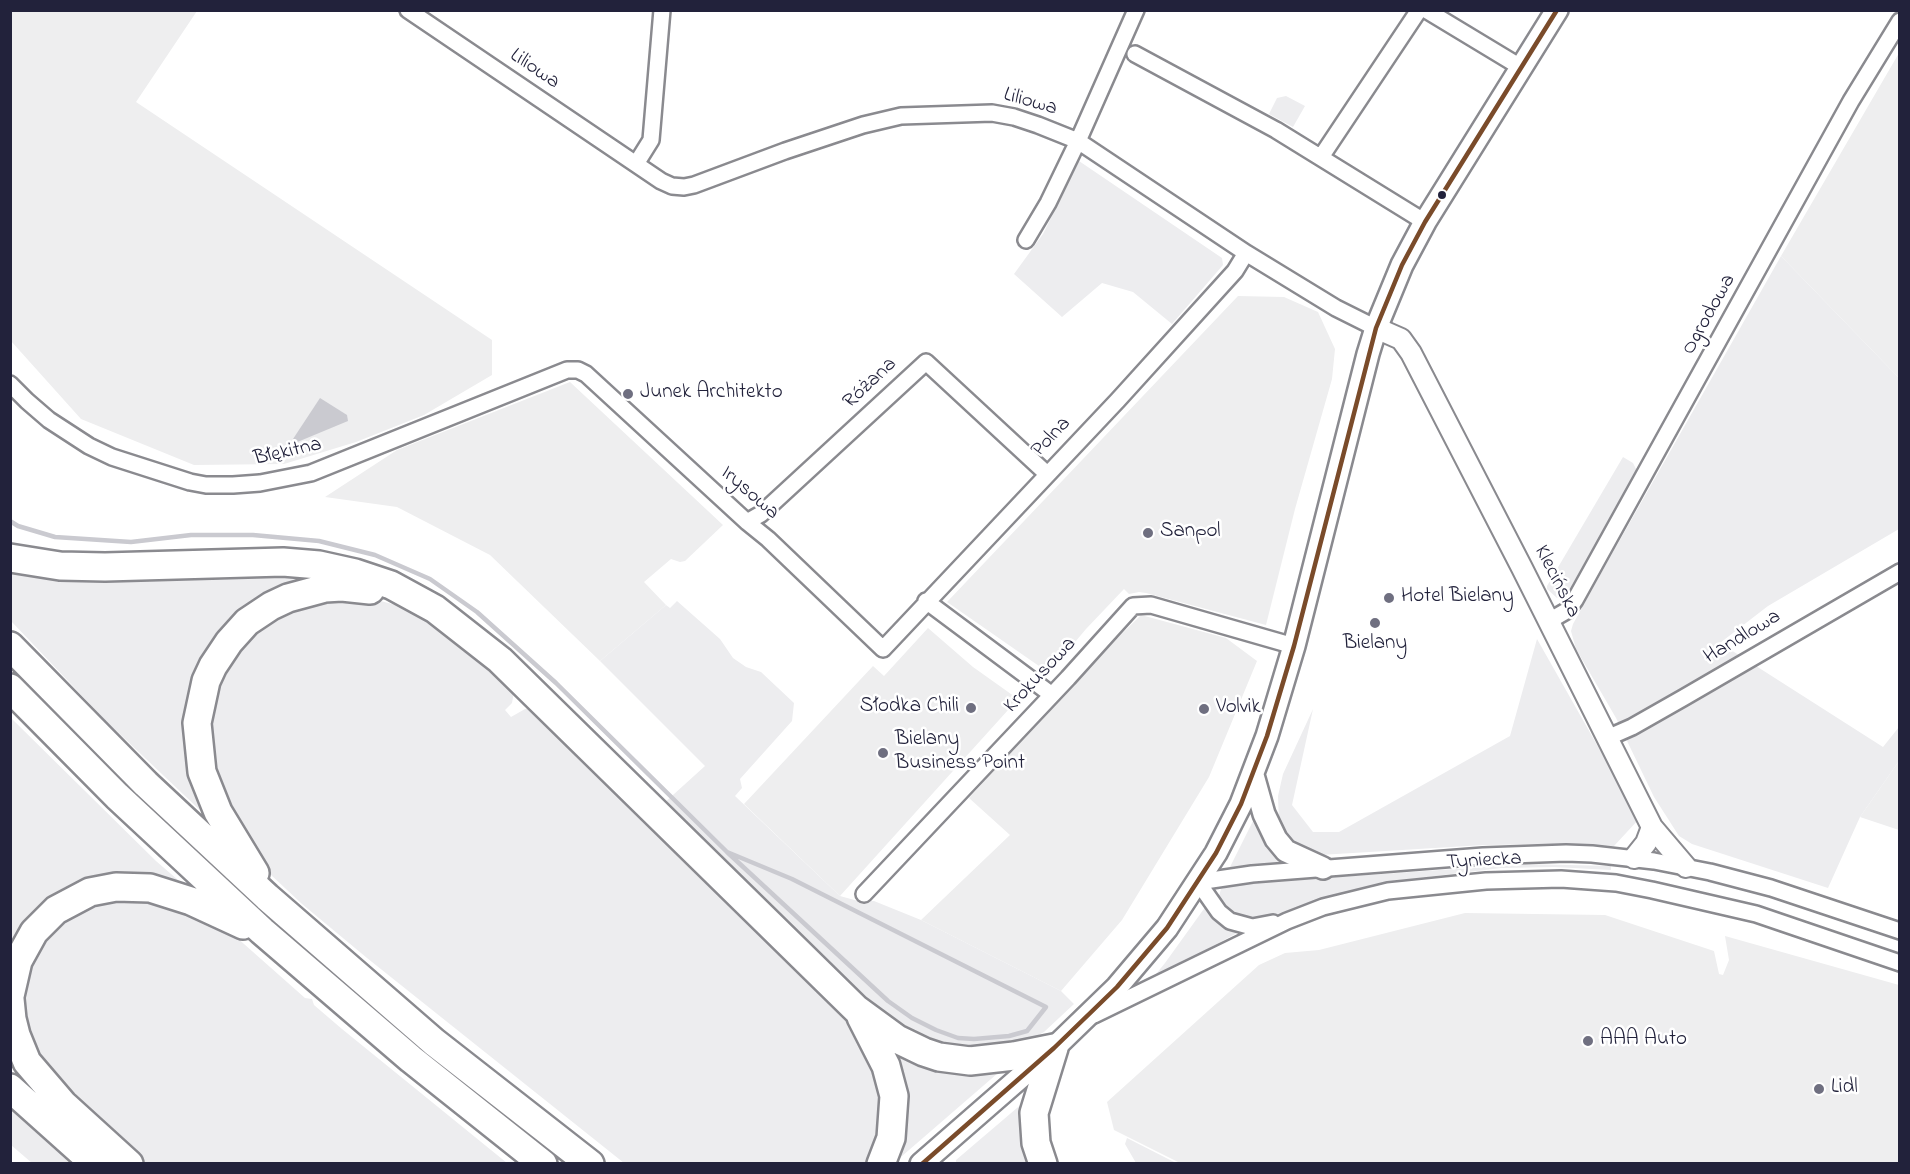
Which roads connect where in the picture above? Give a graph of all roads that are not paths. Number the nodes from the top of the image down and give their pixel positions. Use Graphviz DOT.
graph roads {
  1 [pos="408,10"];
  2 [pos="662,10"];
  3 [pos="1136,10"];
  4 [pos="1419,10"];
  5 [pos="1426,10"];
  6 [pos="1557,10"];
  7 [pos="1899,21"];
  8 [pos="1135,54"];
  9 [pos="1522,68"];
  10 [pos="1078,141"];
  11 [pos="1321,156"];
  12 [pos="636,164"];
  13 [pos="1425,222"];
  14 [pos="1026,240"];
  15 [pos="1246,254"];
  16 [pos="1377,328"];
  17 [pos="586,374"];
  18 [pos="10,384"];
  19 [pos="1047,474"];
  20 [pos="747,522"];
  21 [pos="10,558"];
  22 [pos="1899,572"];
  23 [pos="926,601"];
  24 [pos="422,603"];
  25 [pos="1549,621"];
  26 [pos="10,646"];
  27 [pos="1294,646"];
  28 [pos="883,649"];
  29 [pos="10,688"];
  30 [pos="1052,694"];
  31 [pos="1607,738"];
  32 [pos="1253,775"];
  33 [pos="1652,827"];
  34 [pos="1634,858"];
  35 [pos="1686,867"];
  36 [pos="1323,868"];
  37 [pos="1198,882"];
  38 [pos="864,894"];
  39 [pos="287,915"];
  40 [pos="1287,921"];
  41 [pos="1899,931"];
  42 [pos="278,945"];
  43 [pos="1899,963"];
  44 [pos="10,998"];
  45 [pos="856,1009"];
  46 [pos="1086,1018"];
  47 [pos="1054,1048"];
  48 [pos="10,1088"];
  49 [pos="95,1164"];
  50 [pos="129,1164"];
  51 [pos="543,1164"];
  52 [pos="590,1164"];
  53 [pos="881,1164"];
  54 [pos="921,1164"];
  55 [pos="1043,1164"];
  1 -- 12 [label="street, Liliowa"];
  2 -- 12 [label="street"];
  3 -- 10 [label="street"];
  4 -- 11 [label="street"];
  5 -- 9 [label="street"];
  6 -- 9 [label="main road"];
  7 -- 25 [label="street, Ogrodowa"];
  8 -- 11 [label="street"];
  9 -- 13 [label="main road"];
  10 -- 12 [label="street, Liliowa"];
  10 -- 14 [label="street"];
  10 -- 15 [label="street, Liliowa"];
  11 -- 13 [label="street"];
  13 -- 16 [label="main road"];
  15 -- 16 [label="street, Liliowa"];
  15 -- 19 [label="street, Polna"];
  16 -- 25 [label="street, Klecińska"];
  16 -- 27 [label="main road"];
  17 -- 18 [label="street, Błękitna"];
  17 -- 20 [label="street, Irysowa"];
  19 -- 20 [label="street, Różana"];
  19 -- 23 [label="street, Polna"];
  20 -- 28 [label="street, Irysowa"];
  21 -- 24 [label="highway"];
  22 -- 31 [label="street, Handlowa"];
  23 -- 28 [label="street, Polna"];
  23 -- 30 [label="street"];
  24 -- 39 [label="highway"];
  24 -- 45 [label="highway"];
  25 -- 31 [label="street, Klecińska"];
  26 -- 39 [label="highway"];
  27 -- 30 [label="street, Krokusowa"];
  27 -- 32 [label="main road"];
  29 -- 42 [label="highway"];
  30 -- 38 [label="street, Krokusowa"];
  31 -- 33 [label="street, Klecińska"];
  32 -- 36 [label="main road"];
  32 -- 37 [label="main road"];
  33 -- 34 [label="street"];
  33 -- 35 [label="street, Klecińska"];
  34 -- 35 [label="street, Tyniecka"];
  34 -- 36 [label="street, Tyniecka"];
  35 -- 41 [label="street, Tyniecka"];
  36 -- 37 [label="street, Tyniecka"];
  37 -- 40 [label="street"];
  37 -- 46 [label="main road"];
  39 -- 52 [label="highway"];
  40 -- 43 [label="street, Tyniecka"];
  40 -- 46 [label="street, Tyniecka"];
  42 -- 44 [label="highway"];
  42 -- 51 [label="highway"];
  44 -- 50 [label="highway"];
  45 -- 47 [label="highway"];
  45 -- 53 [label="highway"];
  46 -- 47 [label="main road"];
  47 -- 54 [label="main road"];
  47 -- 55 [label="highway"];
  48 -- 49 [label="highway"];
}
